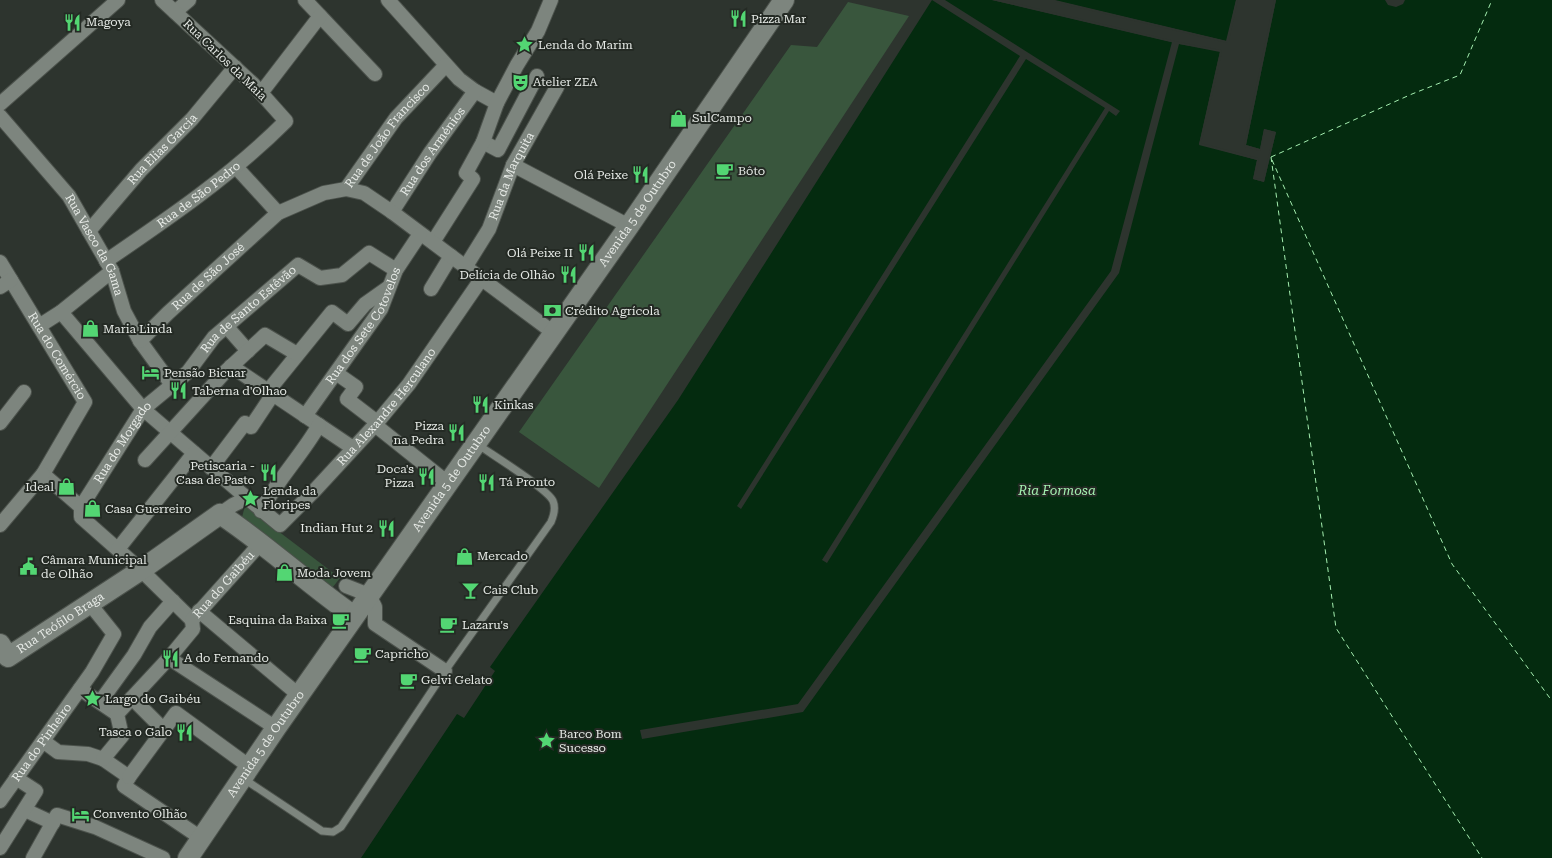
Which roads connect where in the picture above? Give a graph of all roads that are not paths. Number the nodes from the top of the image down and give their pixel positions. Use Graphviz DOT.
graph roads {
  1 [pos="118,0"];
  2 [pos="162,0"];
  3 [pos="189,0"];
  4 [pos="305,0"];
  5 [pos="388,0"];
  6 [pos="784,0"];
  7 [pos="548,1"];
  8 [pos="175,12"];
  9 [pos="320,16"];
  10 [pos="446,65"];
  11 [pos="235,67"];
  12 [pos="375,74"];
  13 [pos="537,76"];
  14 [pos="557,87"];
  15 [pos="474,91"];
  16 [pos="262,93"];
  17 [pos="497,103"];
  18 [pos="0,104"];
  19 [pos="0,116"];
  20 [pos="286,121"];
  21 [pos="483,142"];
  22 [pos="514,165"];
  23 [pos="236,167"];
  24 [pos="346,189"];
  25 [pos="392,212"];
  26 [pos="278,213"];
  27 [pos="629,226"];
  28 [pos="89,231"];
  29 [pos="420,234"];
  30 [pos="433,242"];
  31 [pos="451,256"];
  32 [pos="0,262"];
  33 [pos="109,266"];
  34 [pos="466,266"];
  35 [pos="396,270"];
  36 [pos="482,278"];
  37 [pos="5,284"];
  38 [pos="388,287"];
  39 [pos="430,289"];
  40 [pos="61,312"];
  41 [pos="39,326"];
  42 [pos="227,326"];
  43 [pos="554,333"];
  44 [pos="140,341"];
  45 [pos="248,351"];
  46 [pos="297,354"];
  47 [pos="231,366"];
  48 [pos="336,373"];
  49 [pos="172,385"];
  50 [pos="24,392"];
  51 [pos="270,392"];
  52 [pos="143,408"];
  53 [pos="305,416"];
  54 [pos="0,423"];
  55 [pos="376,424"];
  56 [pos="319,425"];
  57 [pos="170,432"];
  58 [pos="476,444"];
  59 [pos="353,448"];
  60 [pos="194,453"];
  61 [pos="145,460"];
  62 [pos="211,468"];
  63 [pos="42,474"];
  64 [pos="449,484"];
  65 [pos="247,498"];
  66 [pos="81,507"];
  67 [pos="261,511"];
  68 [pos="220,514"];
  69 [pos="0,525"];
  70 [pos="260,544"];
  71 [pos="118,549"];
  72 [pos="141,570"];
  73 [pos="346,586"];
  74 [pos="369,594"];
  75 [pos="173,601"];
  76 [pos="90,604"];
  77 [pos="195,615"];
  78 [pos="354,616"];
  79 [pos="3,654"];
  80 [pos="169,658"];
  81 [pos="445,671"];
  82 [pos="80,689"];
  83 [pos="300,696"];
  84 [pos="132,698"];
  85 [pos="100,702"];
  86 [pos="117,714"];
  87 [pos="276,728"];
  88 [pos="163,729"];
  89 [pos="43,741"];
  90 [pos="103,759"];
  91 [pos="246,772"];
  92 [pos="129,777"];
  93 [pos="16,778"];
  94 [pos="0,801"];
  95 [pos="25,810"];
  96 [pos="53,823"];
  97 [pos="201,838"];
  98 [pos="0,848"];
  99 [pos="33,858"];
  100 [pos="163,858"];
  101 [pos="188,858"];
  1 -- 18 [label="street"];
  2 -- 8 [label="street, Rua Carlos da Maia"];
  3 -- 8 [label="street"];
  4 -- 9 [label="street"];
  5 -- 10 [label="street"];
  6 -- 27 [label="main road, Avenida 5 de Outubro"];
  7 -- 17 [label="street"];
  8 -- 11 [label="street, Rua Carlos da Maia"];
  9 -- 12 [label="street"];
  9 -- 16 [label="street"];
  10 -- 15 [label="street"];
  10 -- 24 [label="street, Rua de João Francisco"];
  11 -- 16 [label="street, Rua Carlos da Maia"];
  11 -- 28 [label="street, Rua Elias Garcia"];
  13 -- 21 [label="street"];
  14 -- 22 [label="street, Rua da Marquita"];
  15 -- 17 [label="street"];
  15 -- 25 [label="street, Rua dos Arménios"];
  16 -- 20 [label="street, Rua Carlos da Maia"];
  17 -- 21 [label="street"];
  19 -- 28 [label="street, Rua Vasco da Gama"];
  20 -- 23 [label="street, Rua de São Pedro"];
  21 -- 30 [label="street"];
  22 -- 27 [label="street"];
  22 -- 34 [label="street, Rua da Marquita"];
  23 -- 26 [label="street"];
  23 -- 33 [label="street, Rua de São Pedro"];
  24 -- 25 [label="street"];
  24 -- 26 [label="street, Rua de João Francisco"];
  25 -- 29 [label="street"];
  26 -- 44 [label="street, Rua de São José"];
  27 -- 43 [label="main road, Avenida 5 de Outubro"];
  28 -- 33 [label="street, Rua Vasco da Gama"];
  29 -- 30 [label="street"];
  29 -- 35 [label="street, Rua dos Sete Cotovelos"];
  30 -- 31 [label="street"];
  31 -- 34 [label="street"];
  31 -- 39 [label="street"];
  32 -- 37 [label="street, Rua do Comércio"];
  33 -- 40 [label="street, Rua de São Pedro"];
  33 -- 44 [label="street, Rua Vasco da Gama"];
  34 -- 36 [label="street"];
  35 -- 38 [label="street, Rua dos Sete Cotovelos"];
  35 -- 42 [label="street, Rua de Santo Estêvão"];
  36 -- 43 [label="street"];
  36 -- 55 [label="street, Rua Alexandre Herculano"];
  37 -- 41 [label="street, Rua do Comércio"];
  38 -- 46 [label="street"];
  38 -- 48 [label="street, Rua dos Sete Cotovelos"];
  40 -- 41 [label="street, Rua de São Pedro"];
  40 -- 52 [label="street"];
  41 -- 63 [label="street, Rua do Comércio"];
  42 -- 45 [label="street"];
  42 -- 49 [label="street, Rua de Santo Estêvão"];
  43 -- 58 [label="main road, Avenida 5 de Outubro"];
  44 -- 49 [label="street, Rua Vasco da Gama"];
  45 -- 46 [label="street"];
  45 -- 47 [label="street"];
  46 -- 51 [label="street"];
  47 -- 51 [label="street"];
  47 -- 57 [label="street"];
  48 -- 53 [label="street, Rua dos Sete Cotovelos"];
  48 -- 55 [label="street"];
  49 -- 52 [label="street, Rua do Morgado"];
  50 -- 54 [label="street"];
  51 -- 53 [label="street"];
  51 -- 62 [label="street"];
  52 -- 57 [label="street"];
  52 -- 66 [label="street, Rua do Morgado"];
  53 -- 56 [label="street"];
  55 -- 59 [label="street, Rua Alexandre Herculano"];
  55 -- 64 [label="street"];
  56 -- 59 [label="street"];
  56 -- 67 [label="street"];
  57 -- 60 [label="street"];
  57 -- 61 [label="street"];
  58 -- 64 [label="main road, Avenida 5 de Outubro"];
  58 -- 81 [label="lane"];
  59 -- 67 [label="street, Rua Alexandre Herculano"];
  60 -- 62 [label="street"];
  60 -- 71 [label="street"];
  62 -- 65 [label="street"];
  63 -- 66 [label="street"];
  63 -- 69 [label="street"];
  64 -- 74 [label="main road, Avenida 5 de Outubro"];
  65 -- 67 [label="street"];
  65 -- 68 [label="street"];
  66 -- 71 [label="street"];
  68 -- 70 [label="main road"];
  68 -- 72 [label="main road, Rua Teófilo Braga"];
  70 -- 77 [label="street, Rua do Gaibéu"];
  70 -- 78 [label="main road"];
  71 -- 72 [label="street"];
  72 -- 75 [label="street"];
  72 -- 76 [label="main road, Rua Teófilo Braga"];
  73 -- 74 [label="street"];
  74 -- 78 [label="main road, Avenida 5 de Outubro"];
  74 -- 81 [label="street"];
  75 -- 77 [label="street"];
  75 -- 85 [label="street"];
  76 -- 79 [label="main road, Rua Teófilo Braga"];
  76 -- 82 [label="street, Rua do Pinheiro"];
  77 -- 80 [label="street, Rua do Gaibéu"];
  77 -- 83 [label="street"];
  78 -- 83 [label="main road, Avenida 5 de Outubro"];
  80 -- 84 [label="street, Rua do Gaibéu"];
  80 -- 87 [label="street"];
  81 -- 91 [label="lane"];
  82 -- 85 [label="street"];
  82 -- 89 [label="street, Rua do Pinheiro"];
  83 -- 87 [label="main road, Avenida 5 de Outubro"];
  84 -- 86 [label="street, Rua do Gaibéu"];
  84 -- 88 [label="street"];
  85 -- 86 [label="street"];
  86 -- 90 [label="street"];
  87 -- 91 [label="main road, Avenida 5 de Outubro"];
  88 -- 91 [label="street"];
  88 -- 92 [label="street"];
  89 -- 90 [label="street"];
  89 -- 93 [label="street, Rua do Pinheiro"];
  90 -- 92 [label="street"];
  91 -- 97 [label="main road, Avenida 5 de Outubro"];
  92 -- 97 [label="street"];
  93 -- 94 [label="street, Rua do Pinheiro"];
  93 -- 95 [label="street"];
  95 -- 96 [label="street"];
  95 -- 98 [label="street"];
  96 -- 99 [label="street"];
  96 -- 100 [label="street"];
  97 -- 101 [label="main road, Avenida 5 de Outubro"];
}
